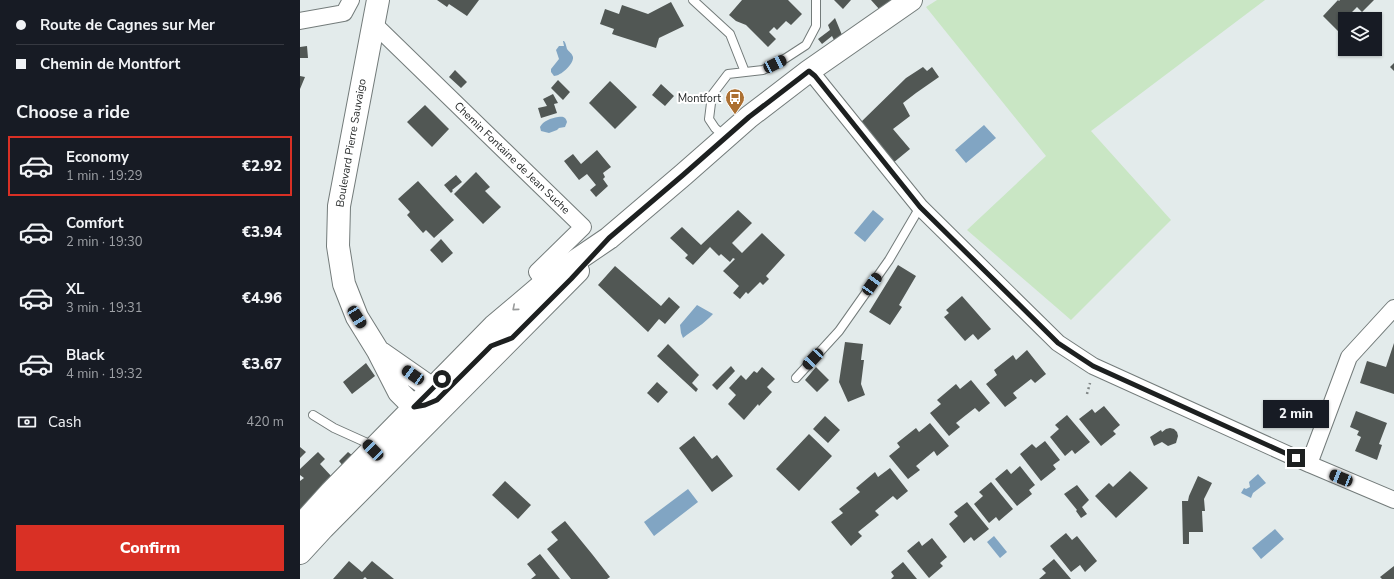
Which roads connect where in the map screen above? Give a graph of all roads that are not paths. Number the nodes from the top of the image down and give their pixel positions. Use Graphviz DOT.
graph roads {
  1 [pos="351,0"];
  2 [pos="378,0"];
  3 [pos="693,0"];
  4 [pos="816,0"];
  5 [pos="911,0"];
  6 [pos="300,21"];
  7 [pos="373,23"];
  8 [pos="809,71"];
  9 [pos="745,72"];
  10 [pos="726,137"];
  11 [pos="920,207"];
  12 [pos="550,289"];
  13 [pos="1394,308"];
  14 [pos="512,338"];
  15 [pos="796,378"];
  16 [pos="424,400"];
  17 [pos="314,416"];
  18 [pos="373,450"];
  19 [pos="1309,464"];
  20 [pos="1394,500"];
  21 [pos="300,526"];
  22 [pos="300,545"];
  23 [pos="300,553"];
  1 -- 6 [label="street"];
  2 -- 7 [label="main road, Boulevard Pierre Sauvaigo"];
  3 -- 9 [label="lane"];
  4 -- 9 [label="lane"];
  5 -- 8 [label="main road"];
  7 -- 12 [label="street, Chemin Fontaine de Jean Suche"];
  7 -- 16 [label="main road, Boulevard Pierre Sauvaigo"];
  8 -- 10 [label="main road"];
  8 -- 11 [label="street"];
  9 -- 10 [label="lane"];
  10 -- 12 [label="main road"];
  11 -- 15 [label="lane"];
  11 -- 19 [label="street"];
  12 -- 14 [label="main road"];
  12 -- 16 [label="main road, one-way"];
  13 -- 19 [label="street"];
  14 -- 16 [label="main road"];
  14 -- 23 [label="main road"];
  16 -- 18 [label="main road"];
  16 -- 22 [label="main road"];
  17 -- 18 [label="lane"];
  18 -- 21 [label="main road"];
  19 -- 20 [label="street"];
}
